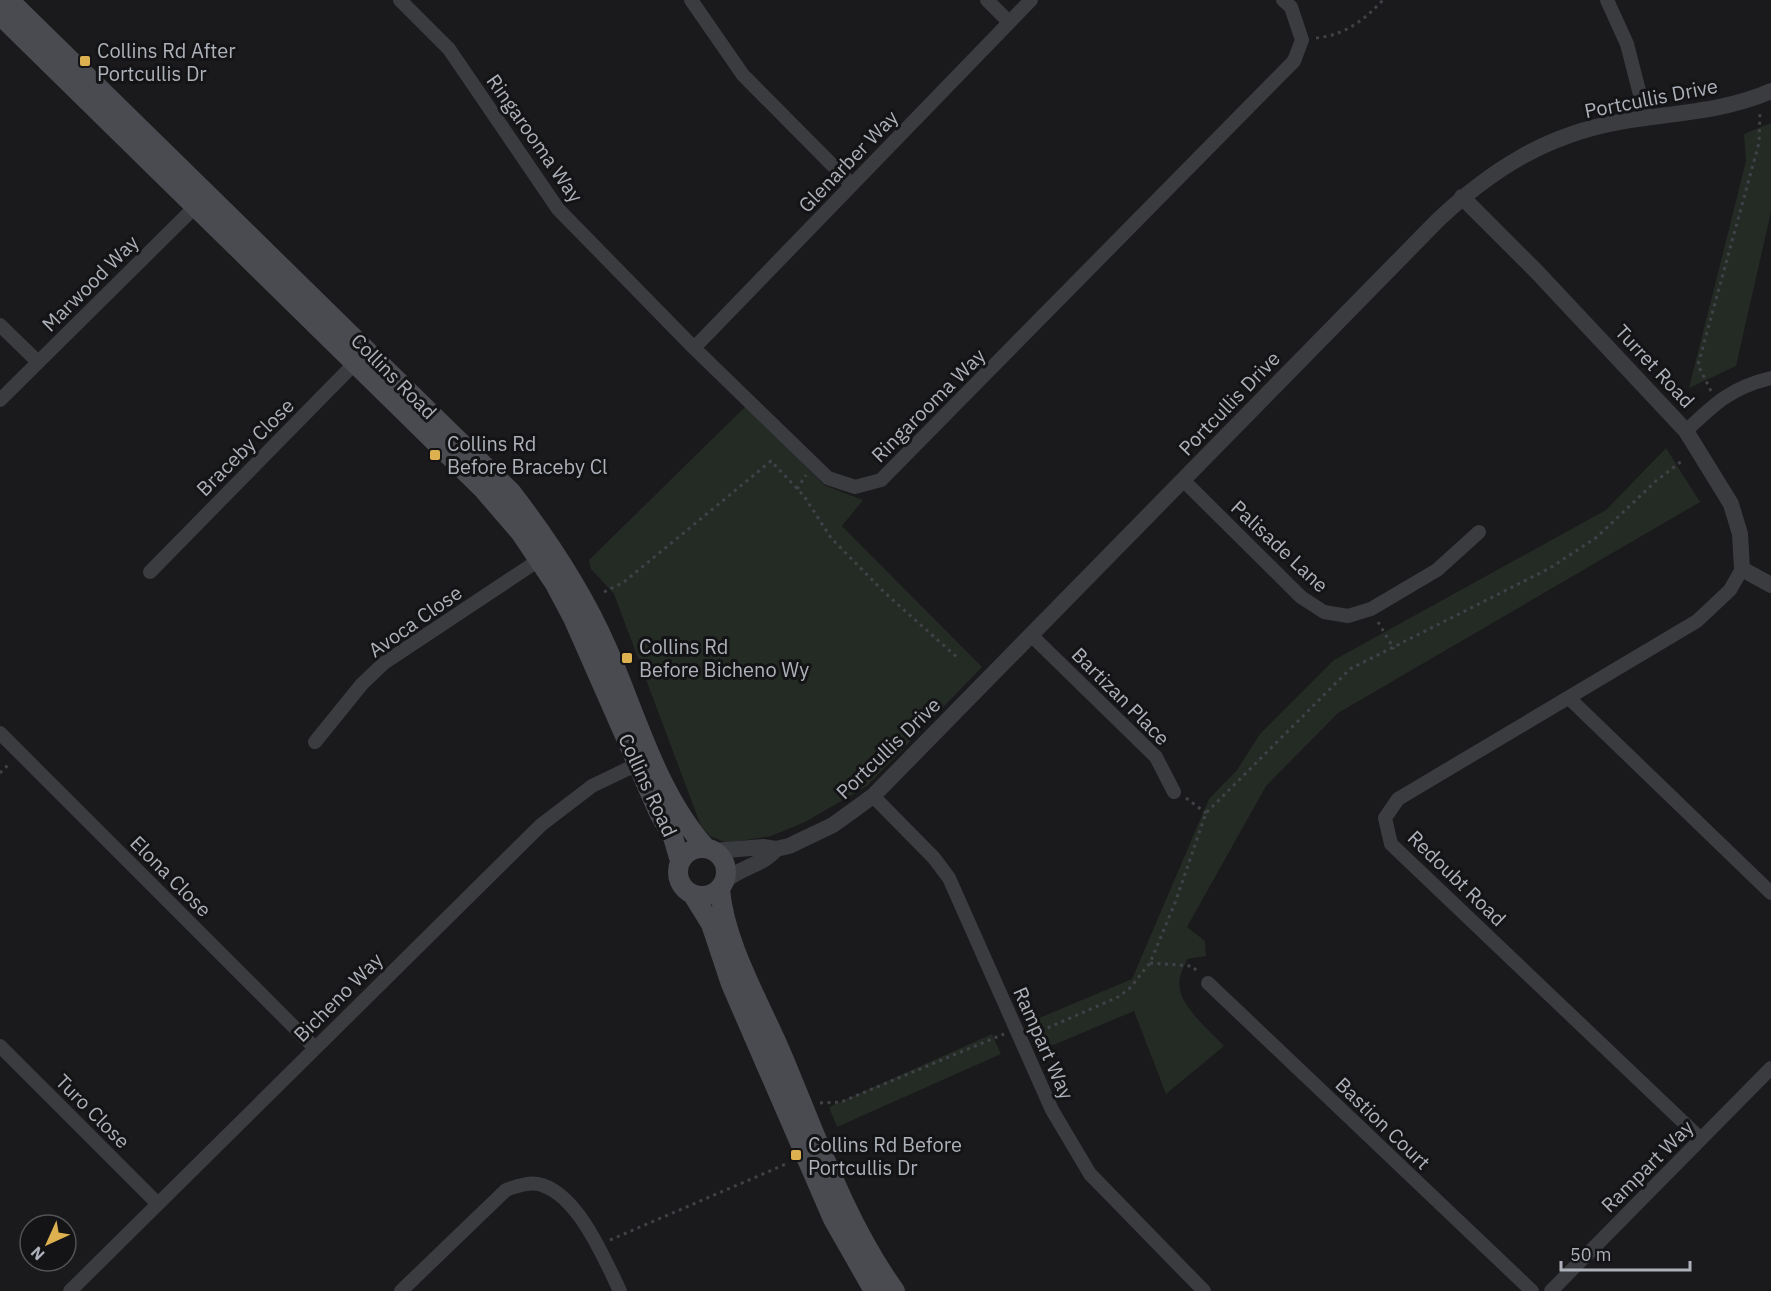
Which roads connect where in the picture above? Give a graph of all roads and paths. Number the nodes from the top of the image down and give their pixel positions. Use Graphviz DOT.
graph roads {
  1 [pos="400,0"];
  2 [pos="691,0"];
  3 [pos="987,0"];
  4 [pos="1031,0"];
  5 [pos="1283,0"];
  6 [pos="1383,0"];
  7 [pos="1607,0"];
  8 [pos="10,7"];
  9 [pos="1009,22"];
  10 [pos="1302,40"];
  11 [pos="1771,91"];
  12 [pos="1755,96"];
  13 [pos="1646,118"];
  14 [pos="852,185"];
  15 [pos="1462,197"];
  16 [pos="201,200"];
  17 [pos="0,326"];
  18 [pos="694,348"];
  19 [pos="361,356"];
  20 [pos="38,362"];
  21 [pos="1771,378"];
  22 [pos="0,400"];
  23 [pos="1717,402"];
  24 [pos="1686,431"];
  25 [pos="1699,448"];
  26 [pos="1183,480"];
  27 [pos="1479,532"];
  28 [pos="546,555"];
  29 [pos="1742,569"];
  30 [pos="150,572"];
  31 [pos="1771,585"];
  32 [pos="604,592"];
  33 [pos="1371,609"];
  34 [pos="1031,635"];
  35 [pos="1394,649"];
  36 [pos="958,658"];
  37 [pos="1569,698"];
  38 [pos="0,732"];
  39 [pos="315,742"];
  40 [pos="645,761"];
  41 [pos="12,762"];
  42 [pos="0,773"];
  43 [pos="1174,792"];
  44 [pos="873,796"];
  45 [pos="1206,813"];
  46 [pos="776,849"];
  47 [pos="710,850"];
  48 [pos="680,861"];
  49 [pos="722,885"];
  50 [pos="1771,893"];
  51 [pos="693,896"];
  52 [pos="1150,963"];
  53 [pos="1208,983"];
  54 [pos="1005,1034"];
  55 [pos="1030,1035"];
  56 [pos="0,1046"];
  57 [pos="315,1048"];
  58 [pos="1771,1068"];
  59 [pos="812,1103"];
  60 [pos="1701,1139"];
  61 [pos="786,1164"];
  62 [pos="158,1204"];
  63 [pos="597,1245"];
  64 [pos="70,1291"];
  65 [pos="401,1291"];
  66 [pos="620,1291"];
  67 [pos="874,1291"];
  68 [pos="895,1291"];
  69 [pos="1204,1291"];
  70 [pos="1532,1291"];
  71 [pos="1551,1291"];
  1 -- 18 [label="street, Ringarooma Way"];
  2 -- 14 [label="street"];
  3 -- 9 [label="street"];
  4 -- 9 [label="street, Glenarber Way"];
  5 -- 10 [label="street"];
  6 -- 10 [label="path"];
  7 -- 13 [label="street"];
  8 -- 16 [label="main road, Collins Road"];
  9 -- 14 [label="street, Glenarber Way"];
  10 -- 18 [label="street, Ringarooma Way"];
  11 -- 12 [label="street, Portcullis Drive"];
  12 -- 13 [label="street, Portcullis Drive"];
  12 -- 23 [label="path"];
  13 -- 15 [label="street, Portcullis Drive"];
  14 -- 18 [label="street, Glenarber Way"];
  15 -- 24 [label="street, Turret Road"];
  15 -- 26 [label="street, Portcullis Drive"];
  16 -- 19 [label="main road, Collins Road"];
  16 -- 20 [label="street, Marwood Way"];
  17 -- 20 [label="street"];
  19 -- 28 [label="main road, Collins Road"];
  19 -- 30 [label="street, Braceby Close"];
  20 -- 22 [label="street, Marwood Way"];
  21 -- 23 [label="street"];
  23 -- 24 [label="street"];
  24 -- 25 [label="street, Turret Road"];
  25 -- 29 [label="street, Turret Road"];
  25 -- 35 [label="path"];
  26 -- 33 [label="street, Palisade Lane"];
  26 -- 34 [label="street, Portcullis Drive"];
  27 -- 33 [label="street, Palisade Lane"];
  28 -- 39 [label="street, Avoca Close"];
  28 -- 40 [label="main road, Collins Road"];
  29 -- 31 [label="street"];
  29 -- 37 [label="street, Redoubt Road"];
  32 -- 36 [label="path"];
  33 -- 35 [label="path"];
  34 -- 43 [label="street, Bartizan Place"];
  34 -- 44 [label="street, Portcullis Drive"];
  35 -- 45 [label="path"];
  37 -- 50 [label="street"];
  37 -- 60 [label="street, Redoubt Road"];
  38 -- 57 [label="street, Elona Close"];
  40 -- 47 [label="main road, Collins Road"];
  40 -- 48 [label="main road, Collins Road"];
  40 -- 57 [label="street, Bicheno Way"];
  41 -- 42 [label="path"];
  43 -- 45 [label="path"];
  44 -- 46 [label="street, Portcullis Drive"];
  44 -- 69 [label="street, Rampart Way"];
  45 -- 52 [label="path"];
  46 -- 47 [label="street, Portcullis Drive"];
  46 -- 49 [label="street, Portcullis Drive"];
  47 -- 48 [label="main road, Collins Road"];
  47 -- 49 [label="main road, Collins Road"];
  48 -- 51 [label="main road, Collins Road"];
  49 -- 51 [label="main road"];
  49 -- 68 [label="main road, Collins Road"];
  51 -- 67 [label="main road, Collins Road"];
  52 -- 53 [label="path"];
  52 -- 55 [label="path"];
  53 -- 70 [label="street, Bastion Court"];
  54 -- 59 [label="path"];
  56 -- 62 [label="street, Turo Close"];
  57 -- 62 [label="street, Bicheno Way"];
  58 -- 60 [label="street, Rampart Way"];
  60 -- 71 [label="street, Rampart Way"];
  61 -- 63 [label="path"];
  62 -- 64 [label="street, Bicheno Way"];
  63 -- 65 [label="street"];
  63 -- 66 [label="street"];
}
